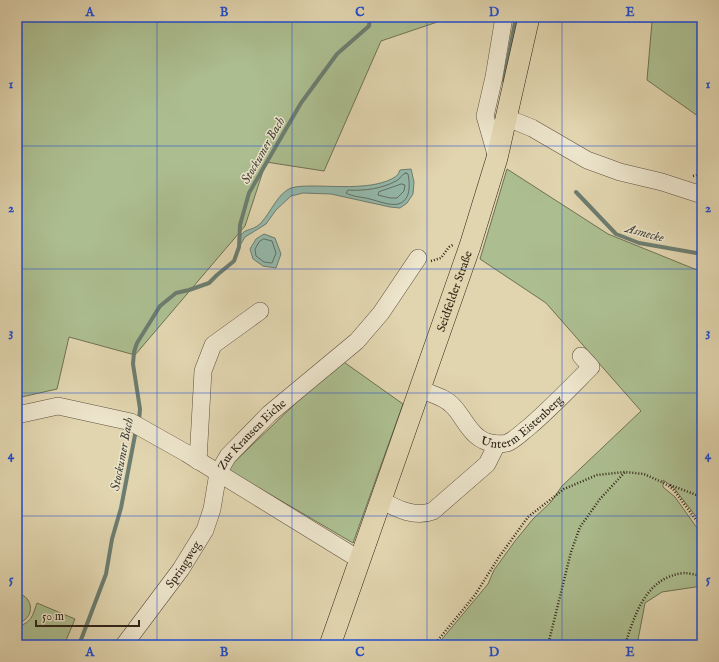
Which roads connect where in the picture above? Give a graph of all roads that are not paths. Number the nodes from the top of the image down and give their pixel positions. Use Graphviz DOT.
graph roads {
  1 [pos="504,17"];
  2 [pos="529,17"];
  3 [pos="507,118"];
  4 [pos="497,158"];
  5 [pos="702,195"];
  6 [pos="418,258"];
  7 [pos="260,311"];
  8 [pos="581,356"];
  9 [pos="420,389"];
  10 [pos="17,415"];
  11 [pos="497,444"];
  12 [pos="198,461"];
  13 [pos="218,473"];
  14 [pos="381,500"];
  15 [pos="360,560"];
  16 [pos="124,645"];
  17 [pos="330,645"];
  1 -- 4 [label="street"];
  2 -- 3 [label="main road, Seidfelder Straße"];
  3 -- 4 [label="main road, Seidfelder Straße"];
  3 -- 5 [label="street"];
  4 -- 9 [label="main road, Seidfelder Straße"];
  6 -- 13 [label="street, Zur Krausen Eiche"];
  7 -- 12 [label="street"];
  8 -- 11 [label="street, Unterm Eistenberg"];
  9 -- 11 [label="street, Unterm Eistenberg"];
  9 -- 14 [label="main road, Seidfelder Straße"];
  10 -- 12 [label="street, Zur Krausen Eiche"];
  11 -- 14 [label="street"];
  12 -- 13 [label="street, Zur Krausen Eiche"];
  13 -- 15 [label="street"];
  13 -- 16 [label="street, Springweg"];
  14 -- 15 [label="main road, Seidfelder Straße"];
  15 -- 17 [label="main road, Seidfelder Straße"];
}
